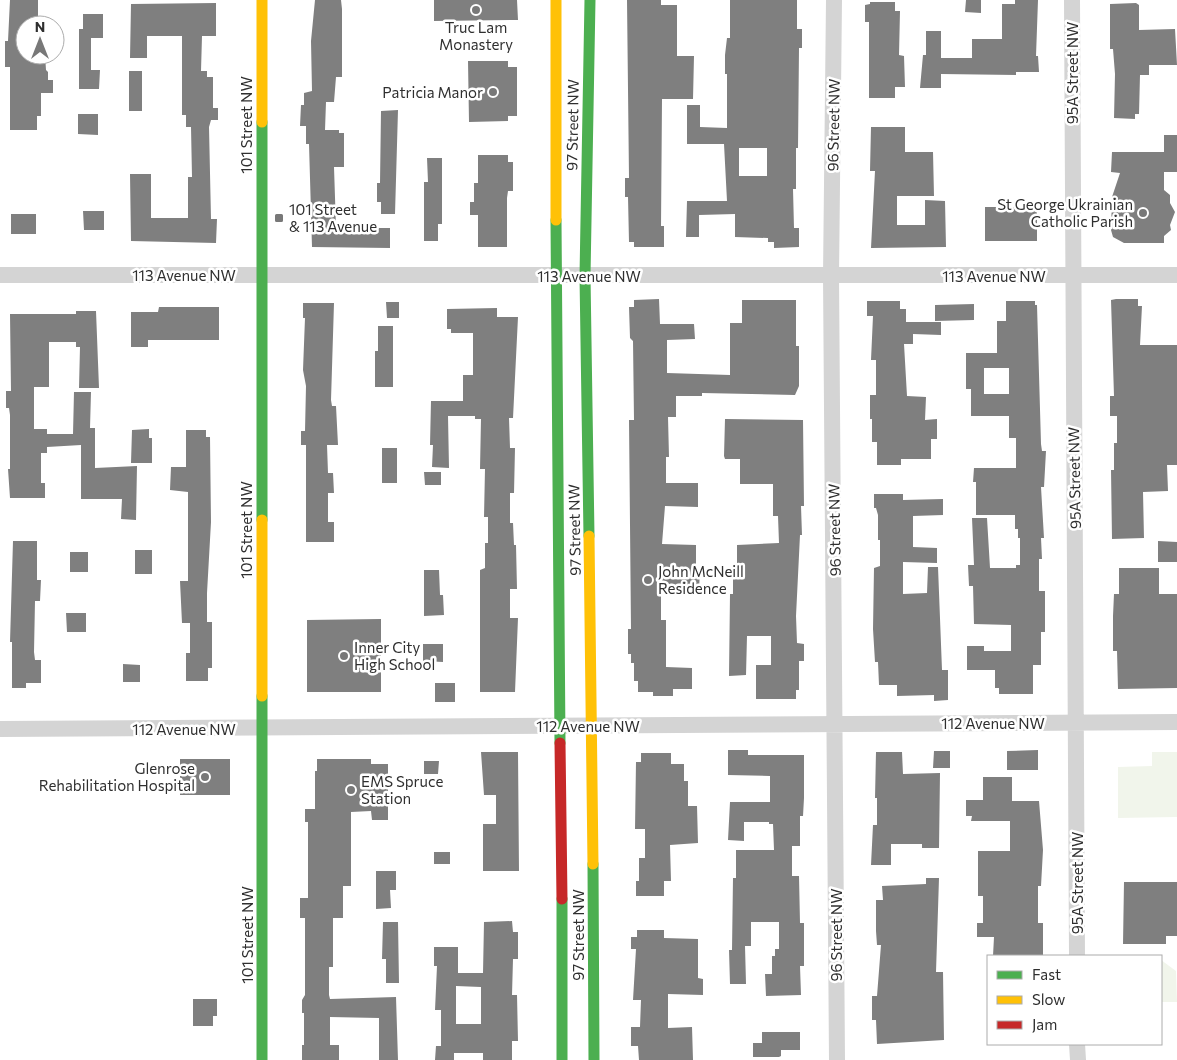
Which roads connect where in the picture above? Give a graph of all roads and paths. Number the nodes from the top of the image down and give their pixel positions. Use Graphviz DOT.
graph roads {
  1 [pos="262,0"];
  2 [pos="556,0"];
  3 [pos="590,0"];
  4 [pos="834,0"];
  5 [pos="1072,0"];
  6 [pos="0,275"];
  7 [pos="1177,275"];
  8 [pos="261,276"];
  9 [pos="555,276"];
  10 [pos="585,276"];
  11 [pos="831,276"];
  12 [pos="1072,276"];
  13 [pos="1177,722"];
  14 [pos="1077,723"];
  15 [pos="836,725"];
  16 [pos="562,726"];
  17 [pos="592,726"];
  18 [pos="0,729"];
  19 [pos="262,729"];
  20 [pos="1077,955"];
  21 [pos="1077,1045"];
  22 [pos="262,1060"];
  23 [pos="562,1060"];
  24 [pos="594,1060"];
  25 [pos="837,1060"];
  26 [pos="1078,1060"];
  1 -- 8 [label="main road, 101 Street NW"];
  2 -- 9 [label="main road, 97 Street NW"];
  3 -- 10 [label="main road, 97 Street NW"];
  4 -- 11 [label="street, 96 Street NW"];
  5 -- 12 [label="street, 95A Street NW"];
  6 -- 8 [label="street, 113 Avenue NW"];
  7 -- 12 [label="street, 113 Avenue NW"];
  8 -- 9 [label="street, 113 Avenue NW"];
  8 -- 19 [label="main road, 101 Street NW"];
  9 -- 10 [label="street, 113 Avenue NW"];
  9 -- 16 [label="main road, 97 Street NW"];
  10 -- 11 [label="street, 113 Avenue NW"];
  10 -- 17 [label="main road, 97 Street NW"];
  11 -- 12 [label="street, 113 Avenue NW"];
  11 -- 15 [label="street, 96 Street NW"];
  12 -- 14 [label="street, 95A Street NW"];
  13 -- 14 [label="street, 112 Avenue NW"];
  14 -- 15 [label="street, 112 Avenue NW"];
  14 -- 20 [label="street, 95A Street NW"];
  15 -- 17 [label="street, 112 Avenue NW"];
  15 -- 25 [label="street, 96 Street NW"];
  16 -- 17 [label="street, 112 Avenue NW"];
  16 -- 19 [label="street, 112 Avenue NW"];
  16 -- 23 [label="main road, 97 Street NW"];
  17 -- 24 [label="main road, 97 Street NW"];
  18 -- 19 [label="street, 112 Avenue NW"];
  19 -- 22 [label="main road, 101 Street NW"];
  21 -- 26 [label="street"];
}
